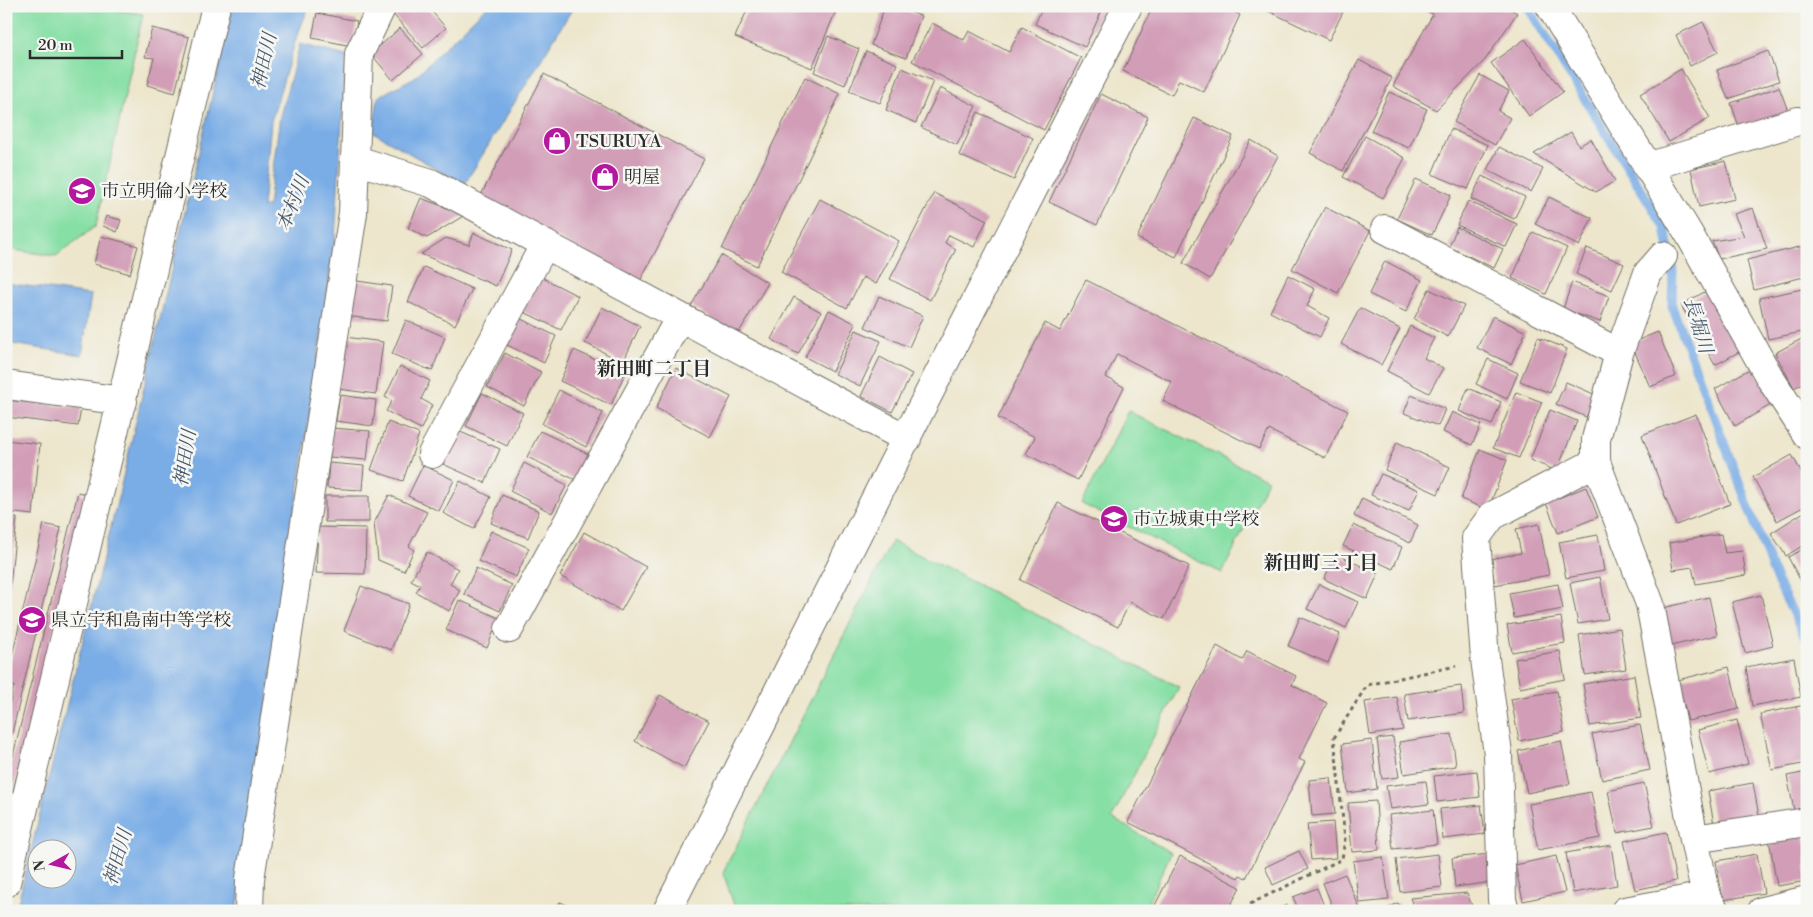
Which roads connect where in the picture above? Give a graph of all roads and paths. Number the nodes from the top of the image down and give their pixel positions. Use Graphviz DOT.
graph roads {
  1 [pos="216,6"];
  2 [pos="382,6"];
  3 [pos="1128,6"];
  4 [pos="1550,6"];
  5 [pos="1798,121"];
  6 [pos="356,160"];
  7 [pos="1647,167"];
  8 [pos="1385,229"];
  9 [pos="545,244"];
  10 [pos="1663,256"];
  11 [pos="680,317"];
  12 [pos="1619,353"];
  13 [pos="6,385"];
  14 [pos="123,401"];
  15 [pos="1807,435"];
  16 [pos="907,439"];
  17 [pos="432,454"];
  18 [pos="1596,462"];
  19 [pos="509,629"];
  20 [pos="1485,659"];
  21 [pos="1807,822"];
  22 [pos="1694,839"];
  23 [pos="6,883"];
  24 [pos="1807,900"];
  25 [pos="1250,904"];
  26 [pos="1711,904"];
  27 [pos="249,911"];
  28 [pos="667,911"];
  29 [pos="1505,911"];
  30 [pos="1624,911"];
  31 [pos="1762,911"];
  1 -- 14 [label="street"];
  2 -- 6 [label="street"];
  3 -- 16 [label="street"];
  4 -- 7 [label="street"];
  5 -- 7 [label="street"];
  6 -- 9 [label="street"];
  6 -- 27 [label="street"];
  7 -- 15 [label="street"];
  8 -- 12 [label="street"];
  9 -- 11 [label="street"];
  9 -- 17 [label="street"];
  10 -- 12 [label="street"];
  11 -- 16 [label="street"];
  11 -- 19 [label="street"];
  12 -- 18 [label="street"];
  13 -- 14 [label="street"];
  14 -- 23 [label="street"];
  16 -- 28 [label="street"];
  18 -- 20 [label="street"];
  18 -- 22 [label="street"];
  20 -- 25 [label="path"];
  20 -- 29 [label="street"];
  21 -- 22 [label="street"];
  22 -- 26 [label="street"];
  24 -- 31 [label="street"];
  26 -- 30 [label="street"];
}
